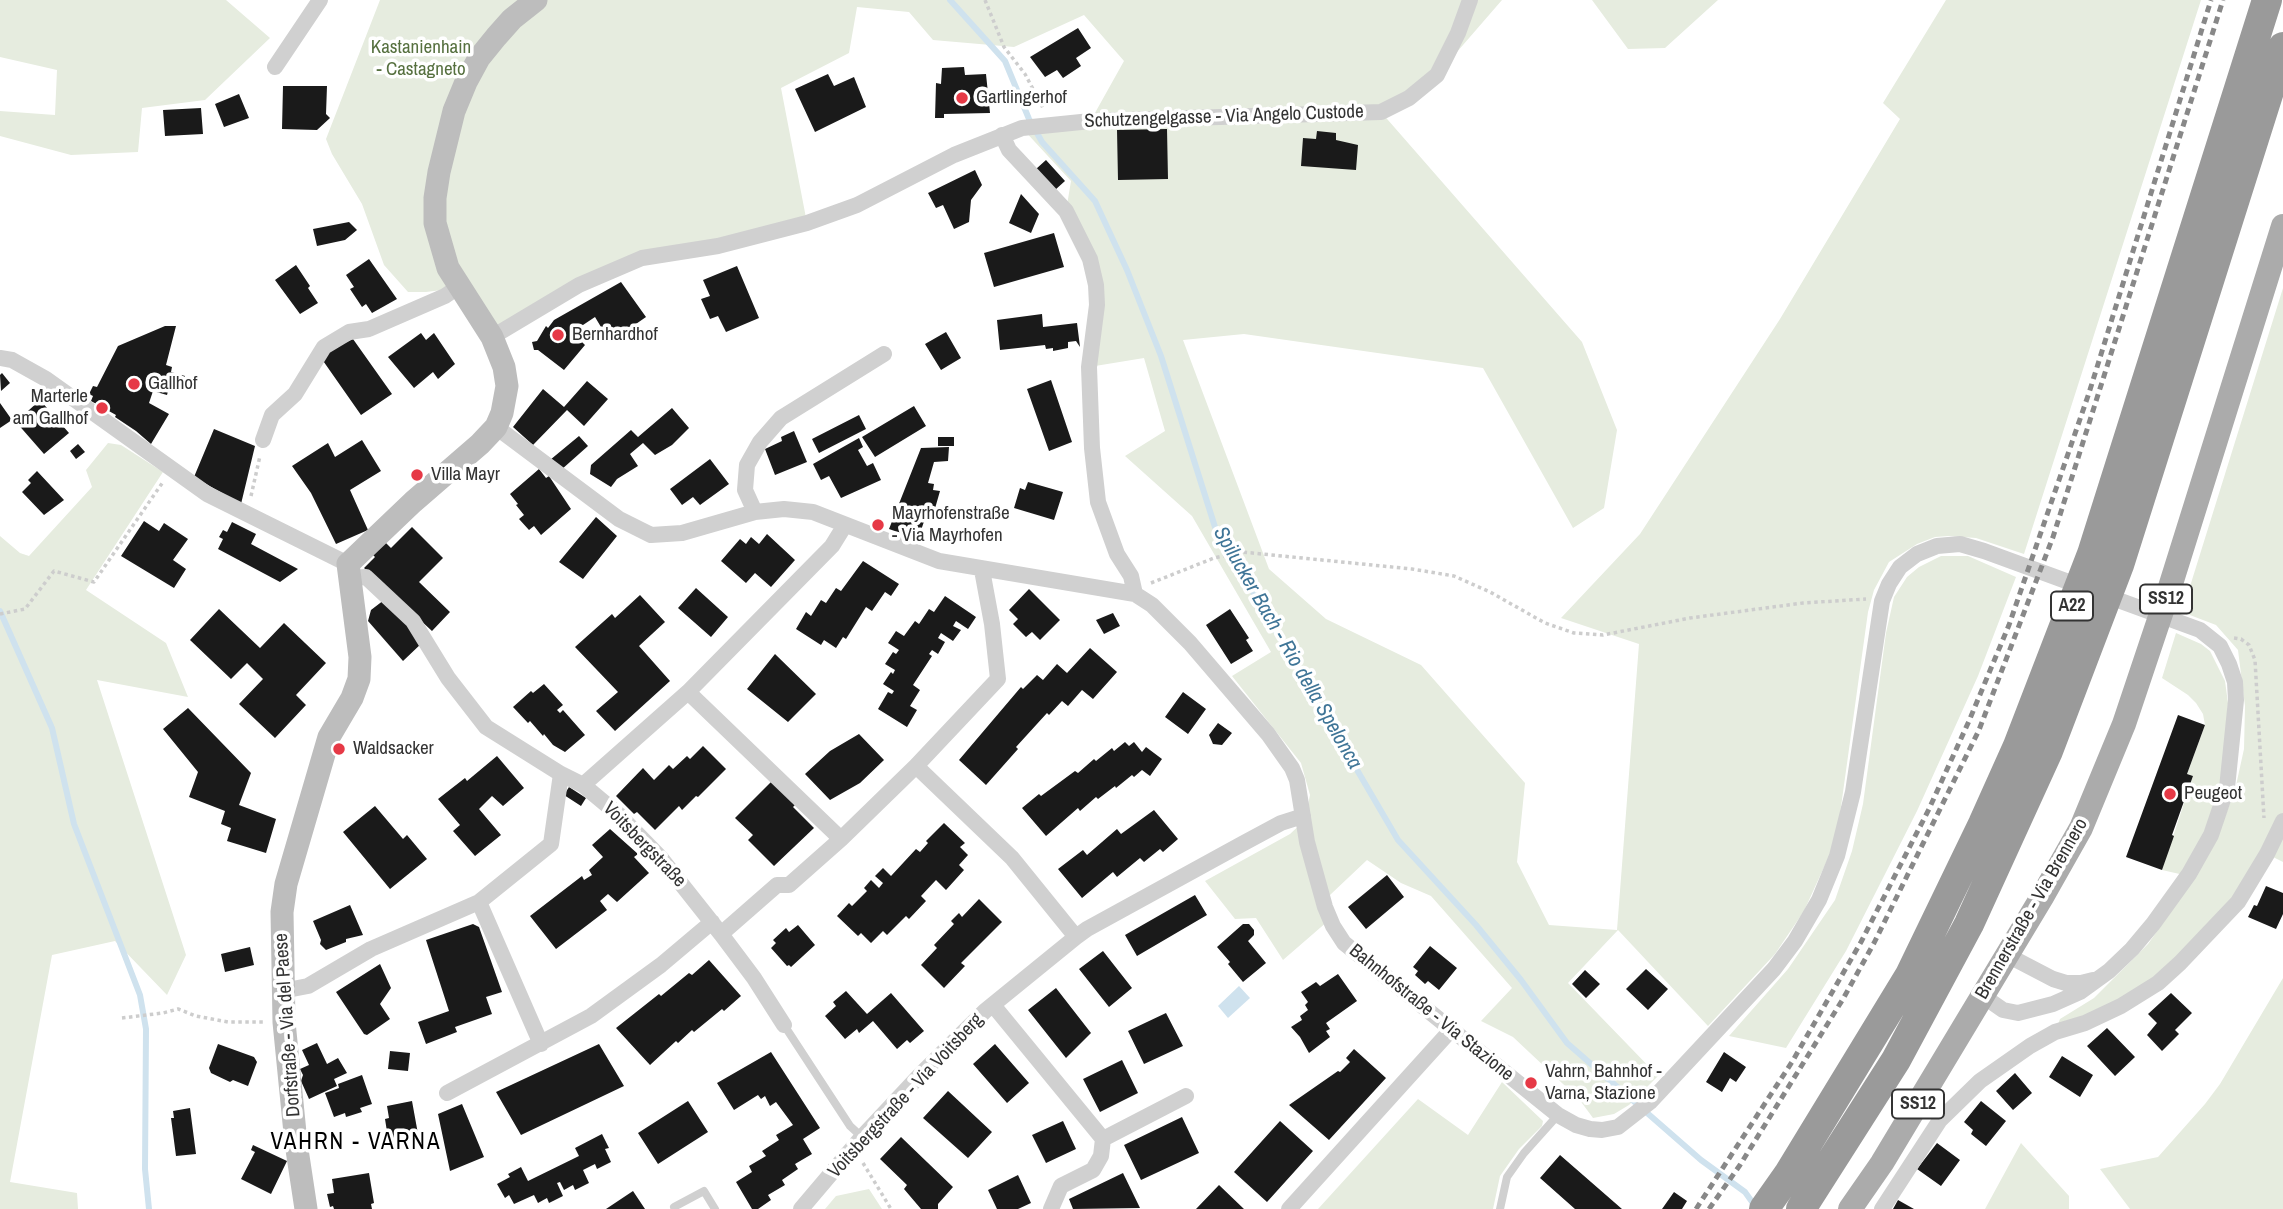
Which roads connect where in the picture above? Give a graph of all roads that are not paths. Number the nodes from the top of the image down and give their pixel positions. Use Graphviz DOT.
graph roads {
  1 [pos="320,0"];
  2 [pos="536,0"];
  3 [pos="1470,0"];
  4 [pos="2267,0"];
  5 [pos="2283,47"];
  6 [pos="275,67"];
  7 [pos="1002,135"];
  8 [pos="2283,226"];
  9 [pos="458,288"];
  10 [pos="492,337"];
  11 [pos="884,354"];
  12 [pos="0,358"];
  13 [pos="496,427"];
  14 [pos="263,440"];
  15 [pos="755,512"];
  16 [pos="845,525"];
  17 [pos="982,570"];
  18 [pos="349,571"];
  19 [pos="1135,594"];
  20 [pos="688,692"];
  21 [pos="916,766"];
  22 [pos="561,774"];
  23 [pos="583,785"];
  24 [pos="1303,816"];
  25 [pos="2283,821"];
  26 [pos="841,839"];
  27 [pos="479,902"];
  28 [pos="717,928"];
  29 [pos="1076,937"];
  30 [pos="2007,955"];
  31 [pos="2102,977"];
  32 [pos="282,991"];
  33 [pos="1983,996"];
  34 [pos="993,1005"];
  35 [pos="784,1025"];
  36 [pos="1451,1030"];
  37 [pos="541,1044"];
  38 [pos="447,1093"];
  39 [pos="1186,1096"];
  40 [pos="1558,1115"];
  41 [pos="1104,1139"];
  42 [pos="857,1143"];
  43 [pos="1805,1202"];
  44 [pos="674,1207"];
  45 [pos="306,1209"];
  46 [pos="715,1209"];
  47 [pos="801,1209"];
  48 [pos="1051,1209"];
  49 [pos="1289,1209"];
  50 [pos="1500,1209"];
  51 [pos="1764,1209"];
  52 [pos="1850,1209"];
  53 [pos="1882,1209"];
  1 -- 6 [label="street"];
  2 -- 9 [label="street"];
  3 -- 7 [label="street, Schutzengelgasse - Via Angelo Custode"];
  4 -- 51 [label="highway, A22"];
  5 -- 43 [label="highway, A22"];
  7 -- 10 [label="street"];
  7 -- 19 [label="street"];
  8 -- 30 [label="main road, Brennerstraße - Via Brennero / SS12"];
  9 -- 10 [label="street"];
  9 -- 14 [label="street"];
  10 -- 13 [label="street"];
  11 -- 15 [label="street"];
  12 -- 18 [label="street, Voitsbergstraße"];
  13 -- 15 [label="street, Bahnhofstraße - Via Stazione"];
  13 -- 18 [label="street"];
  15 -- 16 [label="street, Bahnhofstraße - Via Stazione"];
  16 -- 17 [label="street, Bahnhofstraße - Via Stazione"];
  16 -- 20 [label="street"];
  17 -- 19 [label="street, Bahnhofstraße - Via Stazione"];
  17 -- 21 [label="street"];
  18 -- 22 [label="street, Voitsbergstraße"];
  18 -- 32 [label="street, Dorfstraße - Via del Paese"];
  19 -- 24 [label="street, Bahnhofstraße - Via Stazione"];
  20 -- 23 [label="street"];
  20 -- 26 [label="street"];
  21 -- 26 [label="street"];
  21 -- 29 [label="street"];
  22 -- 23 [label="street, Voitsbergstraße"];
  22 -- 27 [label="street"];
  23 -- 28 [label="street, Voitsbergstraße"];
  24 -- 29 [label="street, Voitsbergstraße - Via Voitsberg"];
  24 -- 36 [label="street, Bahnhofstraße - Via Stazione"];
  25 -- 53 [label="street"];
  26 -- 28 [label="street"];
  27 -- 32 [label="street"];
  27 -- 37 [label="street"];
  28 -- 35 [label="street, Voitsbergstraße"];
  28 -- 37 [label="street"];
  29 -- 34 [label="street, Voitsbergstraße - Via Voitsberg"];
  30 -- 31 [label="street"];
  30 -- 33 [label="main road, Brennerstraße - Via Brennero / SS12"];
  31 -- 33 [label="street"];
  31 -- 40 [label="street, Bahnhofstraße - Via Stazione"];
  32 -- 45 [label="street, Dorfstraße - Via del Paese"];
  33 -- 52 [label="main road, Brennerstraße - Via Brennero / SS12"];
  34 -- 41 [label="street"];
  34 -- 42 [label="street, Voitsbergstraße - Via Voitsberg"];
  35 -- 42 [label="lane, Voitsbergstraße"];
  36 -- 40 [label="street, Bahnhofstraße - Via Stazione"];
  36 -- 49 [label="street"];
  37 -- 38 [label="street"];
  39 -- 41 [label="street"];
  40 -- 50 [label="lane"];
  41 -- 48 [label="street"];
  42 -- 47 [label="street, Voitsbergstraße - Via Voitsberg"];
  44 -- 46 [label="lane"];
}
